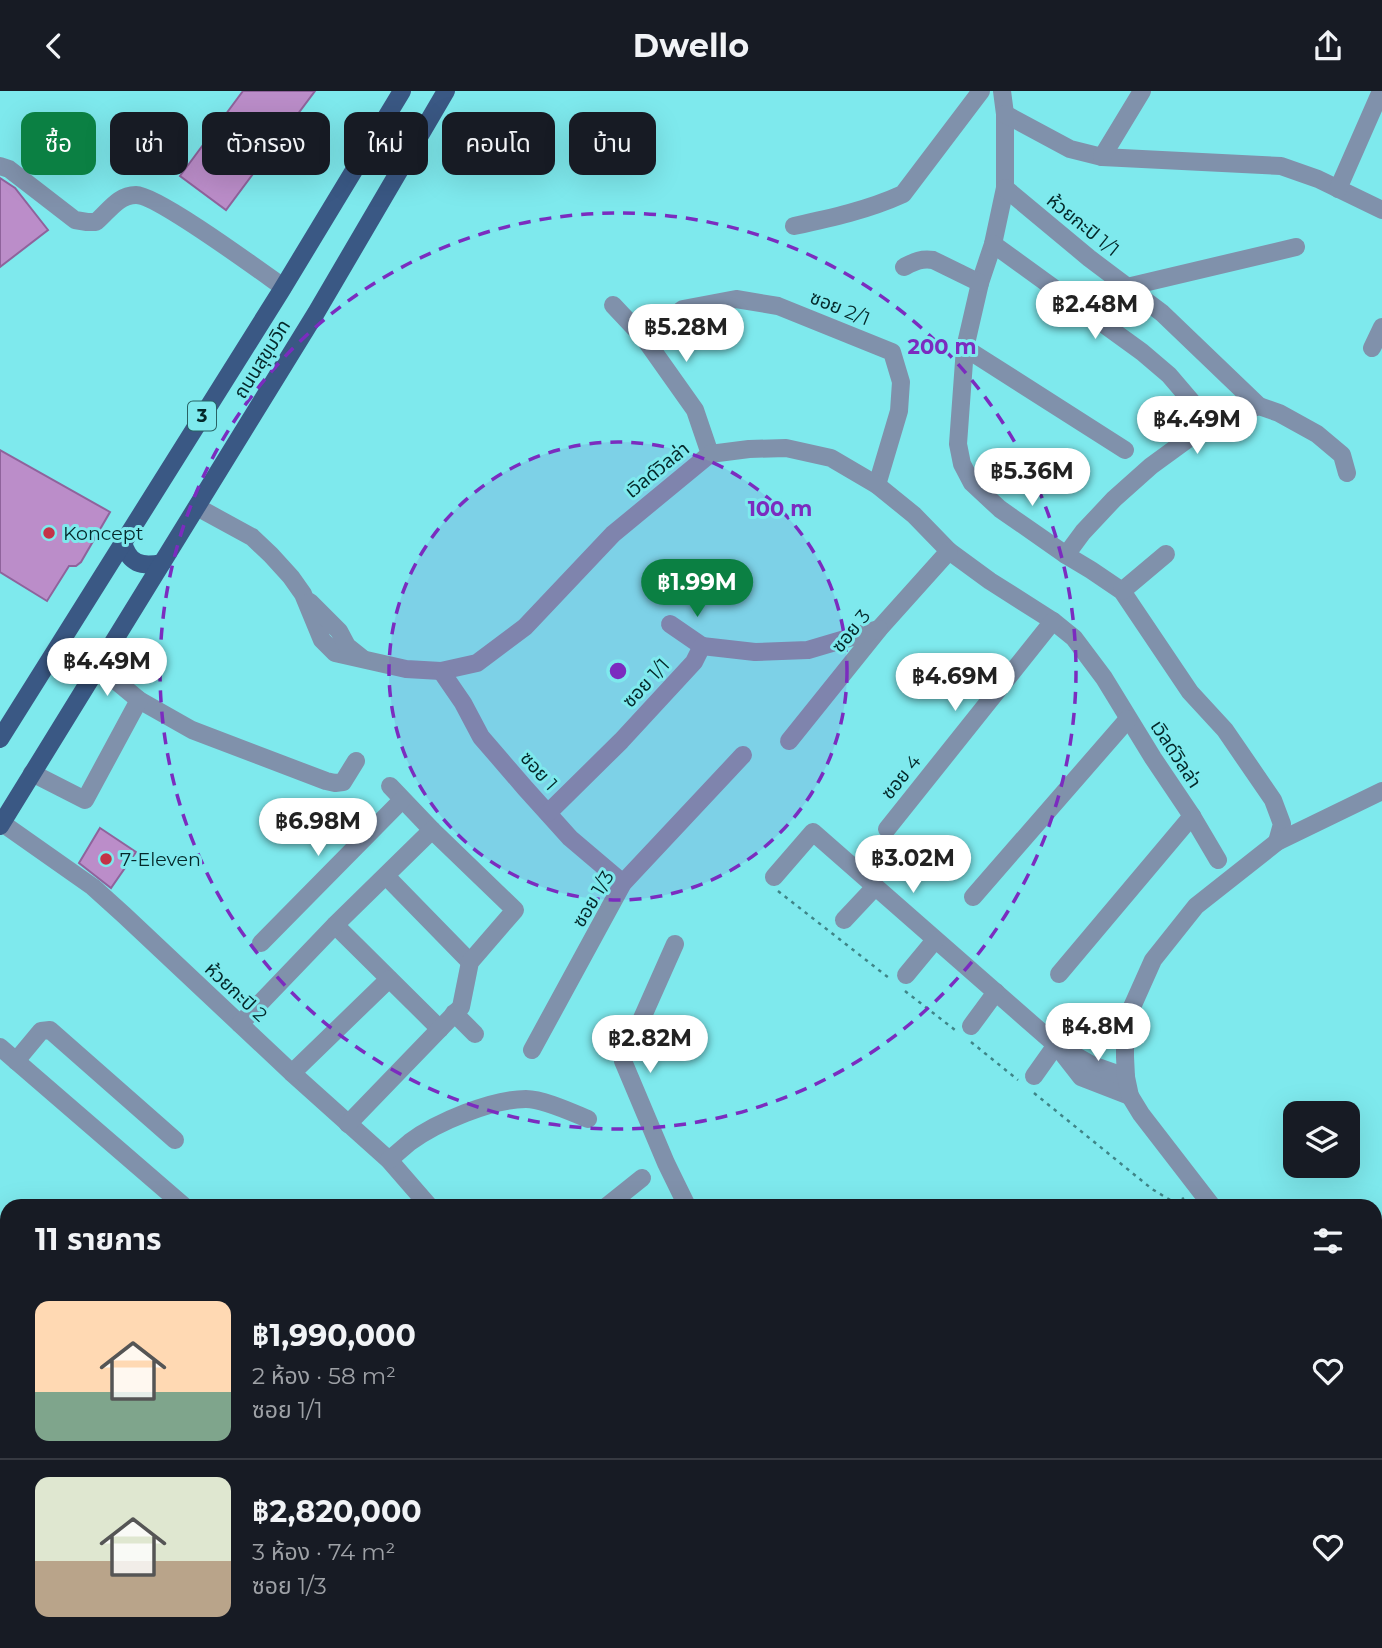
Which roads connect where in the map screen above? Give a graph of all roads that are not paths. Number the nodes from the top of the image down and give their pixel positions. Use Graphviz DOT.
graph roads {
  1 [pos="402,91"];
  2 [pos="446,91"];
  3 [pos="981,91"];
  4 [pos="1002,91"];
  5 [pos="1142,91"];
  6 [pos="1381,91"];
  7 [pos="1005,114"];
  8 [pos="1102,157"];
  9 [pos="0,166"];
  10 [pos="1005,188"];
  11 [pos="1338,189"];
  12 [pos="1382,210"];
  13 [pos="794,226"];
  14 [pos="993,244"];
  15 [pos="1296,247"];
  16 [pos="904,267"];
  17 [pos="980,283"];
  18 [pos="283,287"];
  19 [pos="1127,287"];
  20 [pos="613,305"];
  21 [pos="1382,327"];
  22 [pos="644,338"];
  23 [pos="965,348"];
  24 [pos="1372,348"];
  25 [pos="1259,406"];
  26 [pos="1210,423"];
  27 [pos="1125,450"];
  28 [pos="710,454"];
  29 [pos="1348,473"];
  30 [pos="877,485"];
  31 [pos="197,507"];
  32 [pos="124,542"];
  33 [pos="949,551"];
  34 [pos="1166,554"];
  35 [pos="1066,555"];
  36 [pos="162,563"];
  37 [pos="1122,591"];
  38 [pos="1053,621"];
  39 [pos="670,624"];
  40 [pos="879,629"];
  41 [pos="702,646"];
  42 [pos="98,666"];
  43 [pos="441,671"];
  44 [pos="139,699"];
  45 [pos="1128,719"];
  46 [pos="0,740"];
  47 [pos="789,741"];
  48 [pos="743,755"];
  49 [pos="356,761"];
  50 [pos="32,773"];
  51 [pos="1382,791"];
  52 [pos="548,813"];
  53 [pos="1192,816"];
  54 [pos="1,824"];
  55 [pos="887,829"];
  56 [pos="432,830"];
  57 [pos="1277,842"];
  58 [pos="1218,860"];
  59 [pos="386,876"];
  60 [pos="774,877"];
  61 [pos="623,883"];
  62 [pos="875,887"];
  63 [pos="973,897"];
  64 [pos="844,920"];
  65 [pos="335,925"];
  66 [pos="935,940"];
  67 [pos="261,943"];
  68 [pos="675,944"];
  69 [pos="470,962"];
  70 [pos="1059,974"];
  71 [pos="389,979"];
  72 [pos="898,979"];
  73 [pos="996,992"];
  74 [pos="454,1013"];
  75 [pos="240,1024"];
  76 [pos="971,1026"];
  77 [pos="440,1029"];
  78 [pos="475,1034"];
  79 [pos="1056,1045"];
  80 [pos="0,1047"];
  81 [pos="532,1050"];
  82 [pos="16,1061"];
  83 [pos="292,1073"];
  84 [pos="1034,1076"];
  85 [pos="1126,1077"];
  86 [pos="1130,1096"];
  87 [pos="588,1119"];
  88 [pos="348,1124"];
  89 [pos="174,1140"];
  90 [pos="389,1160"];
  91 [pos="642,1178"];
  92 [pos="176,1199"];
  93 [pos="423,1199"];
  94 [pos="616,1199"];
  95 [pos="684,1199"];
  96 [pos="1207,1199"];
  1 -- 18 [label="main road, ถนนสุขุมวิท / 3"];
  2 -- 31 [label="main road, ถนนสุขุมวิท / 3"];
  3 -- 13 [label="street"];
  4 -- 7 [label="street"];
  5 -- 8 [label="street"];
  6 -- 11 [label="street"];
  7 -- 8 [label="street"];
  7 -- 10 [label="street"];
  8 -- 11 [label="street"];
  9 -- 18 [label="street"];
  10 -- 14 [label="street"];
  10 -- 19 [label="street, ห้วยกะปิ 1/1"];
  11 -- 12 [label="street"];
  14 -- 17 [label="street"];
  14 -- 26 [label="street"];
  15 -- 19 [label="street"];
  16 -- 17 [label="street"];
  17 -- 23 [label="street"];
  18 -- 32 [label="main road, ถนนสุขุมวิท / 3"];
  19 -- 25 [label="street, ห้วยกะปิ 1/1"];
  20 -- 22 [label="street"];
  21 -- 24 [label="street"];
  22 -- 28 [label="street"];
  22 -- 30 [label="street, ซอย 2/1"];
  23 -- 27 [label="street"];
  23 -- 35 [label="street"];
  25 -- 26 [label="street"];
  25 -- 29 [label="street"];
  26 -- 35 [label="street"];
  28 -- 30 [label="street, เวิลด์วิลล่า"];
  28 -- 43 [label="street, เวิลด์วิลล่า"];
  30 -- 33 [label="street, เวิลด์วิลล่า"];
  31 -- 36 [label="main road, ถนนสุขุมวิท / 3"];
  31 -- 43 [label="street, เวิลด์วิลล่า"];
  32 -- 36 [label="main road"];
  32 -- 46 [label="main road, ถนนสุขุมวิท / 3"];
  33 -- 38 [label="street, เวิลด์วิลล่า"];
  33 -- 40 [label="street, ซอย 3"];
  34 -- 37 [label="street"];
  35 -- 37 [label="street"];
  36 -- 42 [label="main road, ถนนสุขุมวิท / 3"];
  37 -- 57 [label="street"];
  38 -- 45 [label="street, เวิลด์วิลล่า"];
  38 -- 55 [label="street, ซอย 4"];
  39 -- 41 [label="street"];
  40 -- 41 [label="street"];
  40 -- 47 [label="street, ซอย 3"];
  41 -- 52 [label="street, ซอย 1/1"];
  42 -- 44 [label="street"];
  42 -- 50 [label="main road, ถนนสุขุมวิท / 3"];
  43 -- 52 [label="street, ซอย 1"];
  44 -- 49 [label="street"];
  44 -- 50 [label="street"];
  45 -- 53 [label="street, เวิลด์วิลล่า"];
  45 -- 63 [label="street"];
  48 -- 61 [label="street, ซอย 1/3"];
  50 -- 54 [label="main road, ถนนสุขุมวิท / 3"];
  51 -- 57 [label="street"];
  52 -- 61 [label="street, ซอย 1"];
  53 -- 58 [label="street, เวิลด์วิลล่า"];
  53 -- 70 [label="street"];
  54 -- 75 [label="street, ห้วยกะปิ 2"];
  56 -- 59 [label="street"];
  56 -- 67 [label="street"];
  56 -- 69 [label="street"];
  57 -- 85 [label="street"];
  59 -- 65 [label="street"];
  59 -- 69 [label="street"];
  60 -- 62 [label="street"];
  61 -- 81 [label="street, ซอย 1/3"];
  62 -- 64 [label="street"];
  62 -- 66 [label="street"];
  65 -- 71 [label="street"];
  65 -- 75 [label="street"];
  66 -- 72 [label="street"];
  66 -- 73 [label="street"];
  68 -- 95 [label="street"];
  69 -- 74 [label="street"];
  71 -- 77 [label="street"];
  71 -- 83 [label="street"];
  73 -- 76 [label="street"];
  73 -- 79 [label="street"];
  74 -- 77 [label="street"];
  74 -- 78 [label="street"];
  75 -- 83 [label="street, ห้วยกะปิ 2"];
  77 -- 88 [label="street"];
  79 -- 84 [label="street"];
  79 -- 85 [label="street"];
  79 -- 86 [label="street"];
  80 -- 82 [label="street"];
  82 -- 89 [label="street"];
  82 -- 92 [label="street"];
  83 -- 88 [label="street, ห้วยกะปิ 2"];
  85 -- 86 [label="street"];
  86 -- 96 [label="street"];
  87 -- 90 [label="street"];
  88 -- 90 [label="street, ห้วยกะปิ 2"];
  90 -- 93 [label="street, ห้วยกะปิ 2"];
  91 -- 94 [label="street"];
}
